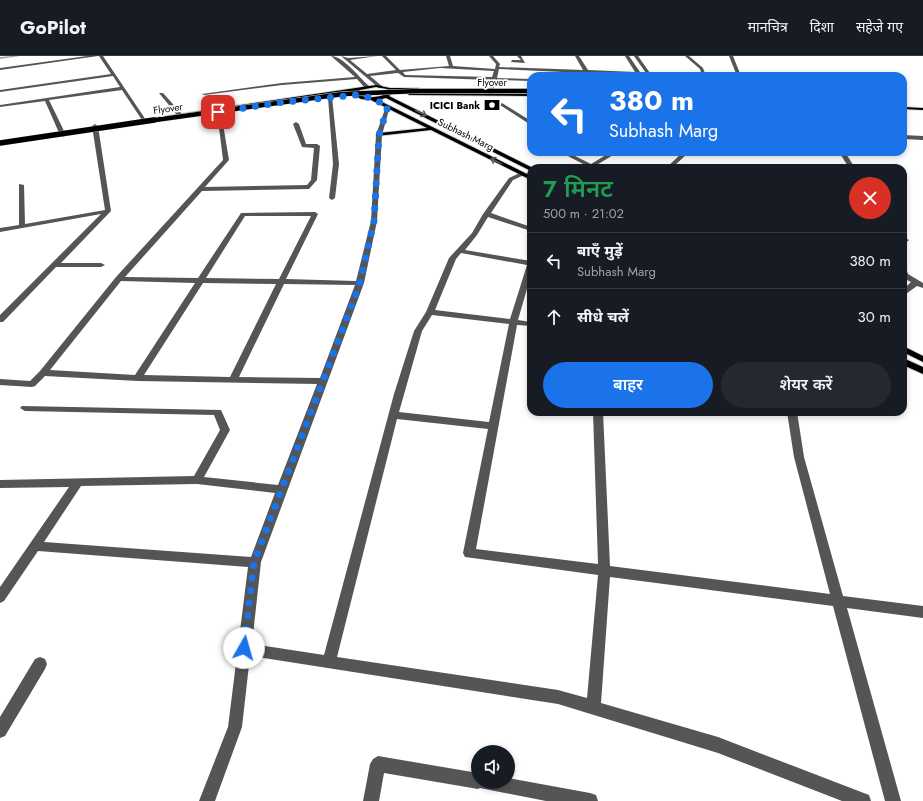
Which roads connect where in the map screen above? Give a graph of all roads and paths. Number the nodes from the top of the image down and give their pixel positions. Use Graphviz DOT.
graph roads {
  1 [pos="96,56"];
  2 [pos="101,56"];
  3 [pos="333,56"];
  4 [pos="375,56"];
  5 [pos="384,56"];
  6 [pos="448,56"];
  7 [pos="491,56"];
  8 [pos="519,56"];
  9 [pos="578,56"];
  10 [pos="626,56"];
  11 [pos="636,56"];
  12 [pos="687,56"];
  13 [pos="731,56"];
  14 [pos="345,58"];
  15 [pos="496,61"];
  16 [pos="451,68"];
  17 [pos="0,69"];
  18 [pos="497,69"];
  19 [pos="399,71"];
  20 [pos="586,71"];
  21 [pos="612,72"];
  22 [pos="637,72"];
  23 [pos="648,72"];
  24 [pos="703,72"];
  25 [pos="737,72"];
  26 [pos="366,75"];
  27 [pos="114,76"];
  28 [pos="358,78"];
  29 [pos="494,78"];
  30 [pos="527,80"];
  31 [pos="380,86"];
  32 [pos="367,87"];
  33 [pos="122,88"];
  34 [pos="0,90"];
  35 [pos="491,91"];
  36 [pos="527,91"];
  37 [pos="527,91"];
  38 [pos="356,93"];
  39 [pos="161,94"];
  40 [pos="204,94"];
  41 [pos="527,95"];
  42 [pos="389,96"];
  43 [pos="330,97"];
  44 [pos="371,98"];
  45 [pos="46,99"];
  46 [pos="502,104"];
  47 [pos="0,106"];
  48 [pos="907,108"];
  49 [pos="923,109"];
  50 [pos="218,112"];
  51 [pos="179,114"];
  52 [pos="907,114"];
  53 [pos="923,115"];
  54 [pos="144,119"];
  55 [pos="527,120"];
  56 [pos="296,124"];
  57 [pos="96,128"];
  58 [pos="430,129"];
  59 [pos="62,133"];
  60 [pos="379,135"];
  61 [pos="907,137"];
  62 [pos="923,138"];
  63 [pos="0,143"];
  64 [pos="571,156"];
  65 [pos="609,156"];
  66 [pos="682,156"];
  67 [pos="587,164"];
  68 [pos="597,164"];
  69 [pos="673,164"];
  70 [pos="527,173"];
  71 [pos="527,174"];
  72 [pos="527,174"];
  73 [pos="21,185"];
  74 [pos="200,189"];
  75 [pos="332,198"];
  76 [pos="108,211"];
  77 [pos="486,214"];
  78 [pos="22,226"];
  79 [pos="527,228"];
  80 [pos="0,230"];
  81 [pos="460,251"];
  82 [pos="527,263"];
  83 [pos="55,265"];
  84 [pos="101,265"];
  85 [pos="527,277"];
  86 [pos="907,277"];
  87 [pos="119,279"];
  88 [pos="201,280"];
  89 [pos="282,282"];
  90 [pos="916,282"];
  91 [pos="360,283"];
  92 [pos="923,286"];
  93 [pos="907,290"];
  94 [pos="430,312"];
  95 [pos="0,320"];
  96 [pos="513,322"];
  97 [pos="527,324"];
  98 [pos="907,351"];
  99 [pos="923,359"];
  100 [pos="907,363"];
  101 [pos="923,370"];
  102 [pos="43,373"];
  103 [pos="138,378"];
  104 [pos="233,380"];
  105 [pos="323,381"];
  106 [pos="0,382"];
  107 [pos="25,408"];
  108 [pos="394,415"];
  109 [pos="598,416"];
  110 [pos="793,416"];
  111 [pos="493,426"];
  112 [pos="197,480"];
  113 [pos="78,482"];
  114 [pos="0,484"];
  115 [pos="282,490"];
  116 [pos="35,546"];
  117 [pos="254,562"];
  118 [pos="604,571"];
  119 [pos="0,597"];
  120 [pos="838,601"];
  121 [pos="923,612"];
  122 [pos="244,648"];
  123 [pos="329,662"];
  124 [pos="40,664"];
  125 [pos="593,708"];
  126 [pos="0,731"];
  127 [pos="471,780"];
  128 [pos="515,787"];
  129 [pos="207,801"];
  130 [pos="371,801"];
  131 [pos="590,801"];
  132 [pos="864,801"];
  133 [pos="892,801"];
  1 -- 17 [label="street"];
  2 -- 27 [label="street"];
  3 -- 28 [label="street"];
  4 -- 14 [label="street"];
  5 -- 19 [label="street"];
  6 -- 16 [label="street"];
  7 -- 15 [label="street"];
  8 -- 15 [label="street"];
  9 -- 20 [label="street"];
  10 -- 22 [label="street"];
  11 -- 23 [label="street"];
  12 -- 24 [label="street"];
  13 -- 25 [label="street"];
  14 -- 26 [label="street"];
  15 -- 18 [label="street"];
  16 -- 18 [label="street"];
  16 -- 19 [label="street"];
  18 -- 20 [label="street"];
  18 -- 29 [label="street"];
  19 -- 26 [label="street"];
  19 -- 29 [label="street"];
  20 -- 21 [label="street"];
  26 -- 31 [label="street"];
  27 -- 33 [label="street"];
  27 -- 34 [label="street"];
  28 -- 32 [label="street"];
  28 -- 40 [label="street"];
  29 -- 30 [label="street"];
  29 -- 35 [label="street"];
  31 -- 32 [label="main road"];
  31 -- 42 [label="main road"];
  32 -- 38 [label="main road"];
  33 -- 45 [label="street"];
  33 -- 54 [label="street"];
  35 -- 36 [label="main road"];
  35 -- 41 [label="main road"];
  35 -- 42 [label="main road"];
  37 -- 63 [label="main road, Flyover, bridge"];
  38 -- 43 [label="main road"];
  38 -- 44 [label="main road"];
  38 -- 51 [label="main road"];
  39 -- 51 [label="street"];
  42 -- 44 [label="main road, Subhash Marg"];
  42 -- 44 [label="main road"];
  42 -- 58 [label="main road, Subhash Marg"];
  42 -- 60 [label="street"];
  42 -- 70 [label="main road, one-way"];
  43 -- 50 [label="main road"];
  43 -- 75 [label="street"];
  45 -- 47 [label="street"];
  45 -- 59 [label="street"];
  46 -- 55 [label="street"];
  48 -- 49 [label="main road"];
  50 -- 57 [label="main road"];
  50 -- 74 [label="street"];
  51 -- 54 [label="main road"];
  52 -- 53 [label="main road"];
  54 -- 57 [label="main road"];
  56 -- 74 [label="street"];
  57 -- 59 [label="main road"];
  57 -- 76 [label="street"];
  58 -- 60 [label="main road"];
  71 -- 58 [label="main road, Subhash Marg, one-way"];
  59 -- 63 [label="main road"];
  60 -- 91 [label="street"];
  61 -- 62 [label="street"];
  64 -- 67 [label="street"];
  65 -- 68 [label="street"];
  66 -- 69 [label="street"];
  72 -- 77 [label="street"];
  73 -- 78 [label="street"];
  74 -- 87 [label="street"];
  76 -- 78 [label="street"];
  76 -- 83 [label="street"];
  77 -- 79 [label="street"];
  77 -- 81 [label="street"];
  78 -- 80 [label="street"];
  81 -- 82 [label="street"];
  81 -- 94 [label="street"];
  83 -- 84 [label="street"];
  83 -- 95 [label="street"];
  85 -- 96 [label="street"];
  86 -- 90 [label="street"];
  87 -- 88 [label="street"];
  87 -- 102 [label="street"];
  88 -- 89 [label="street"];
  88 -- 89 [label="street"];
  88 -- 103 [label="street"];
  89 -- 91 [label="street"];
  89 -- 104 [label="street"];
  90 -- 92 [label="street"];
  90 -- 93 [label="street"];
  91 -- 105 [label="street"];
  94 -- 96 [label="street"];
  94 -- 108 [label="street"];
  96 -- 97 [label="street"];
  96 -- 111 [label="street"];
  98 -- 99 [label="main road"];
  100 -- 101 [label="main road"];
  102 -- 103 [label="street"];
  102 -- 106 [label="street"];
  103 -- 104 [label="street"];
  104 -- 105 [label="street"];
  105 -- 115 [label="street"];
  107 -- 112 [label="street"];
  108 -- 111 [label="street"];
  108 -- 123 [label="street"];
  109 -- 118 [label="street"];
  110 -- 120 [label="street"];
  111 -- 118 [label="street"];
  112 -- 113 [label="street"];
  112 -- 115 [label="street"];
  113 -- 114 [label="street"];
  113 -- 116 [label="street"];
  115 -- 117 [label="street"];
  116 -- 117 [label="street"];
  116 -- 119 [label="street"];
  117 -- 122 [label="street"];
  118 -- 120 [label="street"];
  118 -- 125 [label="street"];
  120 -- 121 [label="street"];
  120 -- 133 [label="street"];
  122 -- 123 [label="street"];
  122 -- 129 [label="street"];
  123 -- 125 [label="street"];
  124 -- 126 [label="street"];
  125 -- 132 [label="street"];
  127 -- 130 [label="street"];
  128 -- 131 [label="street"];
}
